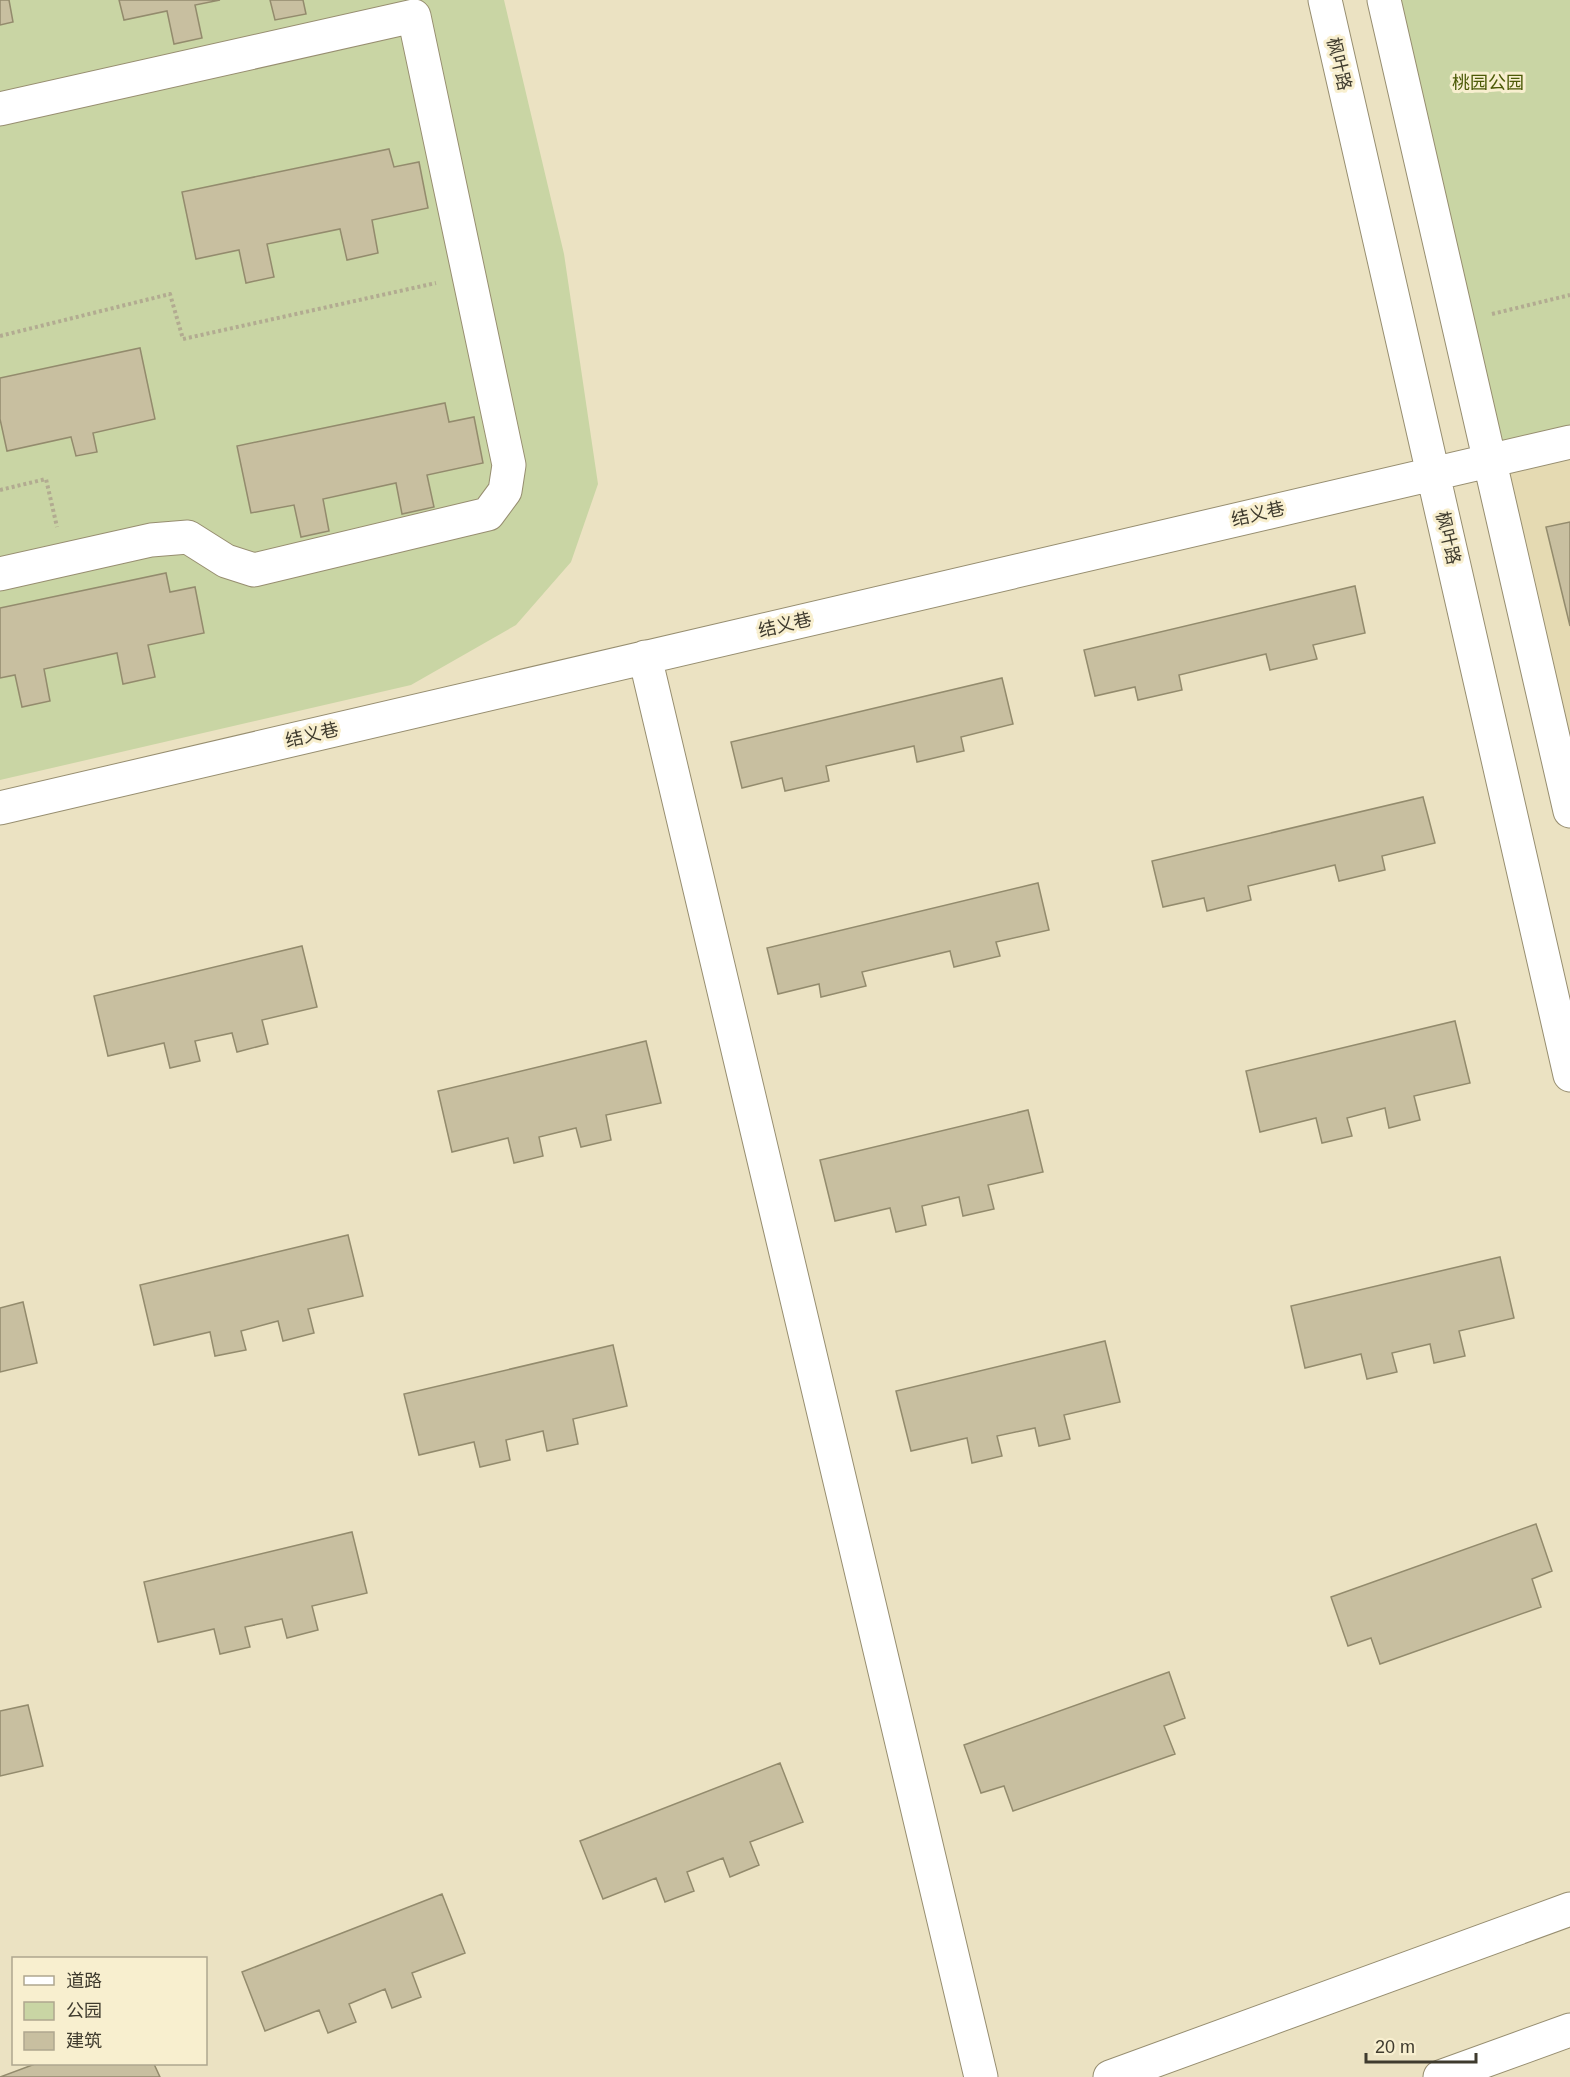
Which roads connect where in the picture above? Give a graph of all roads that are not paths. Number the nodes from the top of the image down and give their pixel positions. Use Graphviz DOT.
graph roads {
  1 [pos="1325,0"];
  2 [pos="1384,0"];
  3 [pos="0,109"];
  4 [pos="1570,442"];
  5 [pos="1490,460"];
  6 [pos="1433,474"];
  7 [pos="0,574"];
  8 [pos="645,657"];
  9 [pos="0,808"];
  10 [pos="1570,811"];
  11 [pos="1570,1075"];
  12 [pos="1570,1909"];
  13 [pos="1570,2030"];
  14 [pos="981,2077"];
  15 [pos="1110,2077"];
  16 [pos="1440,2077"];
  1 -- 6 [label="street, 枫叶路"];
  2 -- 5 [label="street"];
  3 -- 7 [label="street"];
  4 -- 5 [label="street, 结义巷"];
  5 -- 6 [label="street, 结义巷"];
  5 -- 10 [label="street"];
  6 -- 8 [label="street, 结义巷"];
  6 -- 11 [label="street, 枫叶路"];
  8 -- 9 [label="street, 结义巷"];
  8 -- 14 [label="street"];
  12 -- 15 [label="street"];
  13 -- 16 [label="street"];
}
